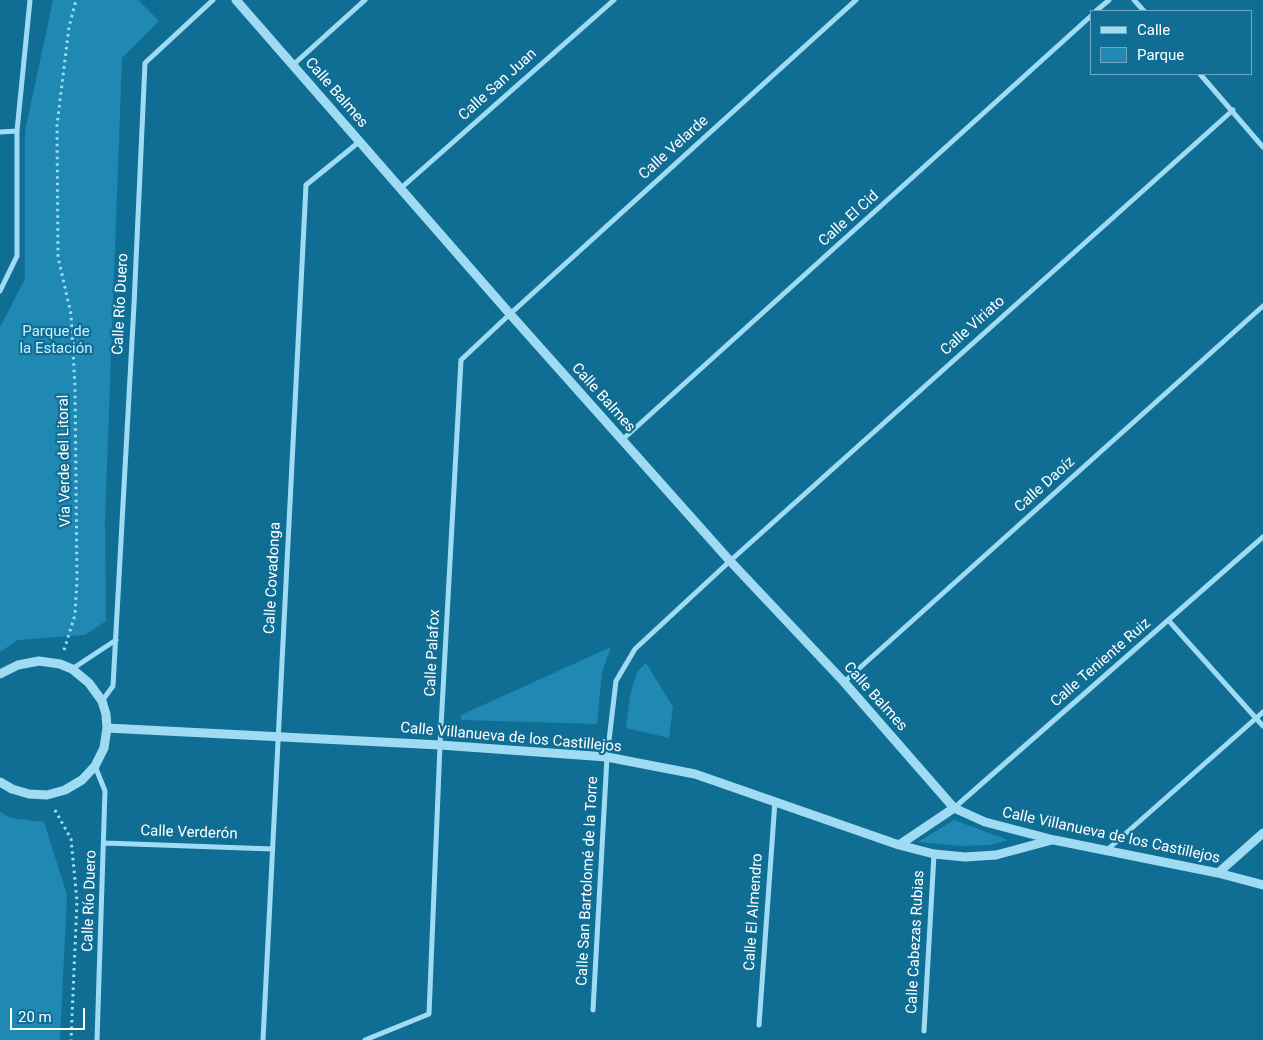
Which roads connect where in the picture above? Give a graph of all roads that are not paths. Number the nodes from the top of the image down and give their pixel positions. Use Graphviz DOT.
graph roads {
  1 [pos="30,0"];
  2 [pos="214,0"];
  3 [pos="236,0"];
  4 [pos="365,0"];
  5 [pos="614,0"];
  6 [pos="856,0"];
  7 [pos="1109,0"];
  8 [pos="1134,0"];
  9 [pos="1097,10"];
  10 [pos="1143,10"];
  11 [pos="1090,17"];
  12 [pos="293,66"];
  13 [pos="1201,75"];
  14 [pos="1232,110"];
  15 [pos="0,132"];
  16 [pos="17,132"];
  17 [pos="359,142"];
  18 [pos="1263,148"];
  19 [pos="400,189"];
  20 [pos="0,291"];
  21 [pos="1263,306"];
  22 [pos="510,314"];
  23 [pos="622,440"];
  24 [pos="1263,537"];
  25 [pos="730,561"];
  26 [pos="1169,620"];
  27 [pos="116,640"];
  28 [pos="72,669"];
  29 [pos="0,674"];
  30 [pos="844,682"];
  31 [pos="102,701"];
  32 [pos="1263,712"];
  33 [pos="1256,718"];
  34 [pos="1263,726"];
  35 [pos="107,728"];
  36 [pos="277,736"];
  37 [pos="440,745"];
  38 [pos="607,757"];
  39 [pos="95,766"];
  40 [pos="0,782"];
  41 [pos="774,801"];
  42 [pos="954,808"];
  43 [pos="1263,833"];
  44 [pos="1054,840"];
  45 [pos="105,843"];
  46 [pos="899,845"];
  47 [pos="272,849"];
  48 [pos="1107,850"];
  49 [pos="934,854"];
  50 [pos="1218,874"];
  51 [pos="1263,885"];
  52 [pos="594,1010"];
  53 [pos="759,1024"];
  54 [pos="924,1031"];
  55 [pos="97,1040"];
  56 [pos="263,1040"];
  57 [pos="365,1040"];
  1 -- 16 [label="street"];
  2 -- 27 [label="street, Calle Río Duero"];
  3 -- 12 [label="street, Calle Balmes"];
  4 -- 12 [label="street"];
  5 -- 19 [label="street, Calle San Juan"];
  6 -- 22 [label="street, Calle Velarde"];
  7 -- 9 [label="street"];
  8 -- 10 [label="street"];
  11 -- 23 [label="street, Calle El Cid"];
  12 -- 17 [label="street, Calle Balmes"];
  13 -- 14 [label="street"];
  14 -- 18 [label="street"];
  14 -- 25 [label="street, Calle Viriato"];
  15 -- 16 [label="street"];
  16 -- 20 [label="street"];
  17 -- 19 [label="street, Calle Balmes"];
  17 -- 36 [label="street, Calle Covadonga"];
  19 -- 22 [label="street, Calle Balmes"];
  21 -- 30 [label="street, Calle Daoíz"];
  22 -- 23 [label="street, Calle Balmes"];
  22 -- 37 [label="street, Calle Palafox"];
  23 -- 25 [label="street, Calle Balmes"];
  24 -- 26 [label="street, Calle Teniente Ruiz"];
  25 -- 30 [label="street, Calle Balmes"];
  25 -- 38 [label="street, Calle San Bartolomé de la Torre"];
  26 -- 33 [label="street"];
  26 -- 42 [label="street, Calle Teniente Ruiz"];
  27 -- 28 [label="street"];
  27 -- 31 [label="street, Calle Río Duero"];
  28 -- 29 [label="street"];
  28 -- 31 [label="street"];
  30 -- 42 [label="street, Calle Balmes"];
  31 -- 35 [label="street"];
  32 -- 33 [label="street"];
  33 -- 34 [label="street"];
  33 -- 48 [label="street"];
  35 -- 36 [label="street, Calle Villanueva de los Castillejos"];
  35 -- 39 [label="street"];
  36 -- 37 [label="street, Calle Villanueva de los Castillejos"];
  36 -- 47 [label="street, Calle Covadonga"];
  37 -- 38 [label="street, Calle Villanueva de los Castillejos"];
  37 -- 57 [label="street, Calle Palafox"];
  38 -- 41 [label="street, Calle Villanueva de los Castillejos"];
  38 -- 52 [label="street, Calle San Bartolomé de la Torre"];
  39 -- 40 [label="street"];
  39 -- 45 [label="street, Calle Río Duero"];
  41 -- 46 [label="street, Calle Villanueva de los Castillejos"];
  41 -- 53 [label="street, Calle El Almendro"];
  42 -- 44 [label="street, Calle Villanueva de los Castillejos"];
  42 -- 46 [label="street"];
  43 -- 50 [label="street"];
  44 -- 48 [label="street, Calle Villanueva de los Castillejos"];
  44 -- 49 [label="street, Calle Villanueva de los Castillejos"];
  45 -- 47 [label="street, Calle Verderón"];
  45 -- 55 [label="street, Calle Río Duero"];
  46 -- 49 [label="street, Calle Villanueva de los Castillejos"];
  47 -- 56 [label="street, Calle Covadonga"];
  48 -- 50 [label="street, Calle Villanueva de los Castillejos"];
  49 -- 54 [label="street, Calle Cabezas Rubias"];
  50 -- 51 [label="street, Calle Villanueva de los Castillejos"];
}
